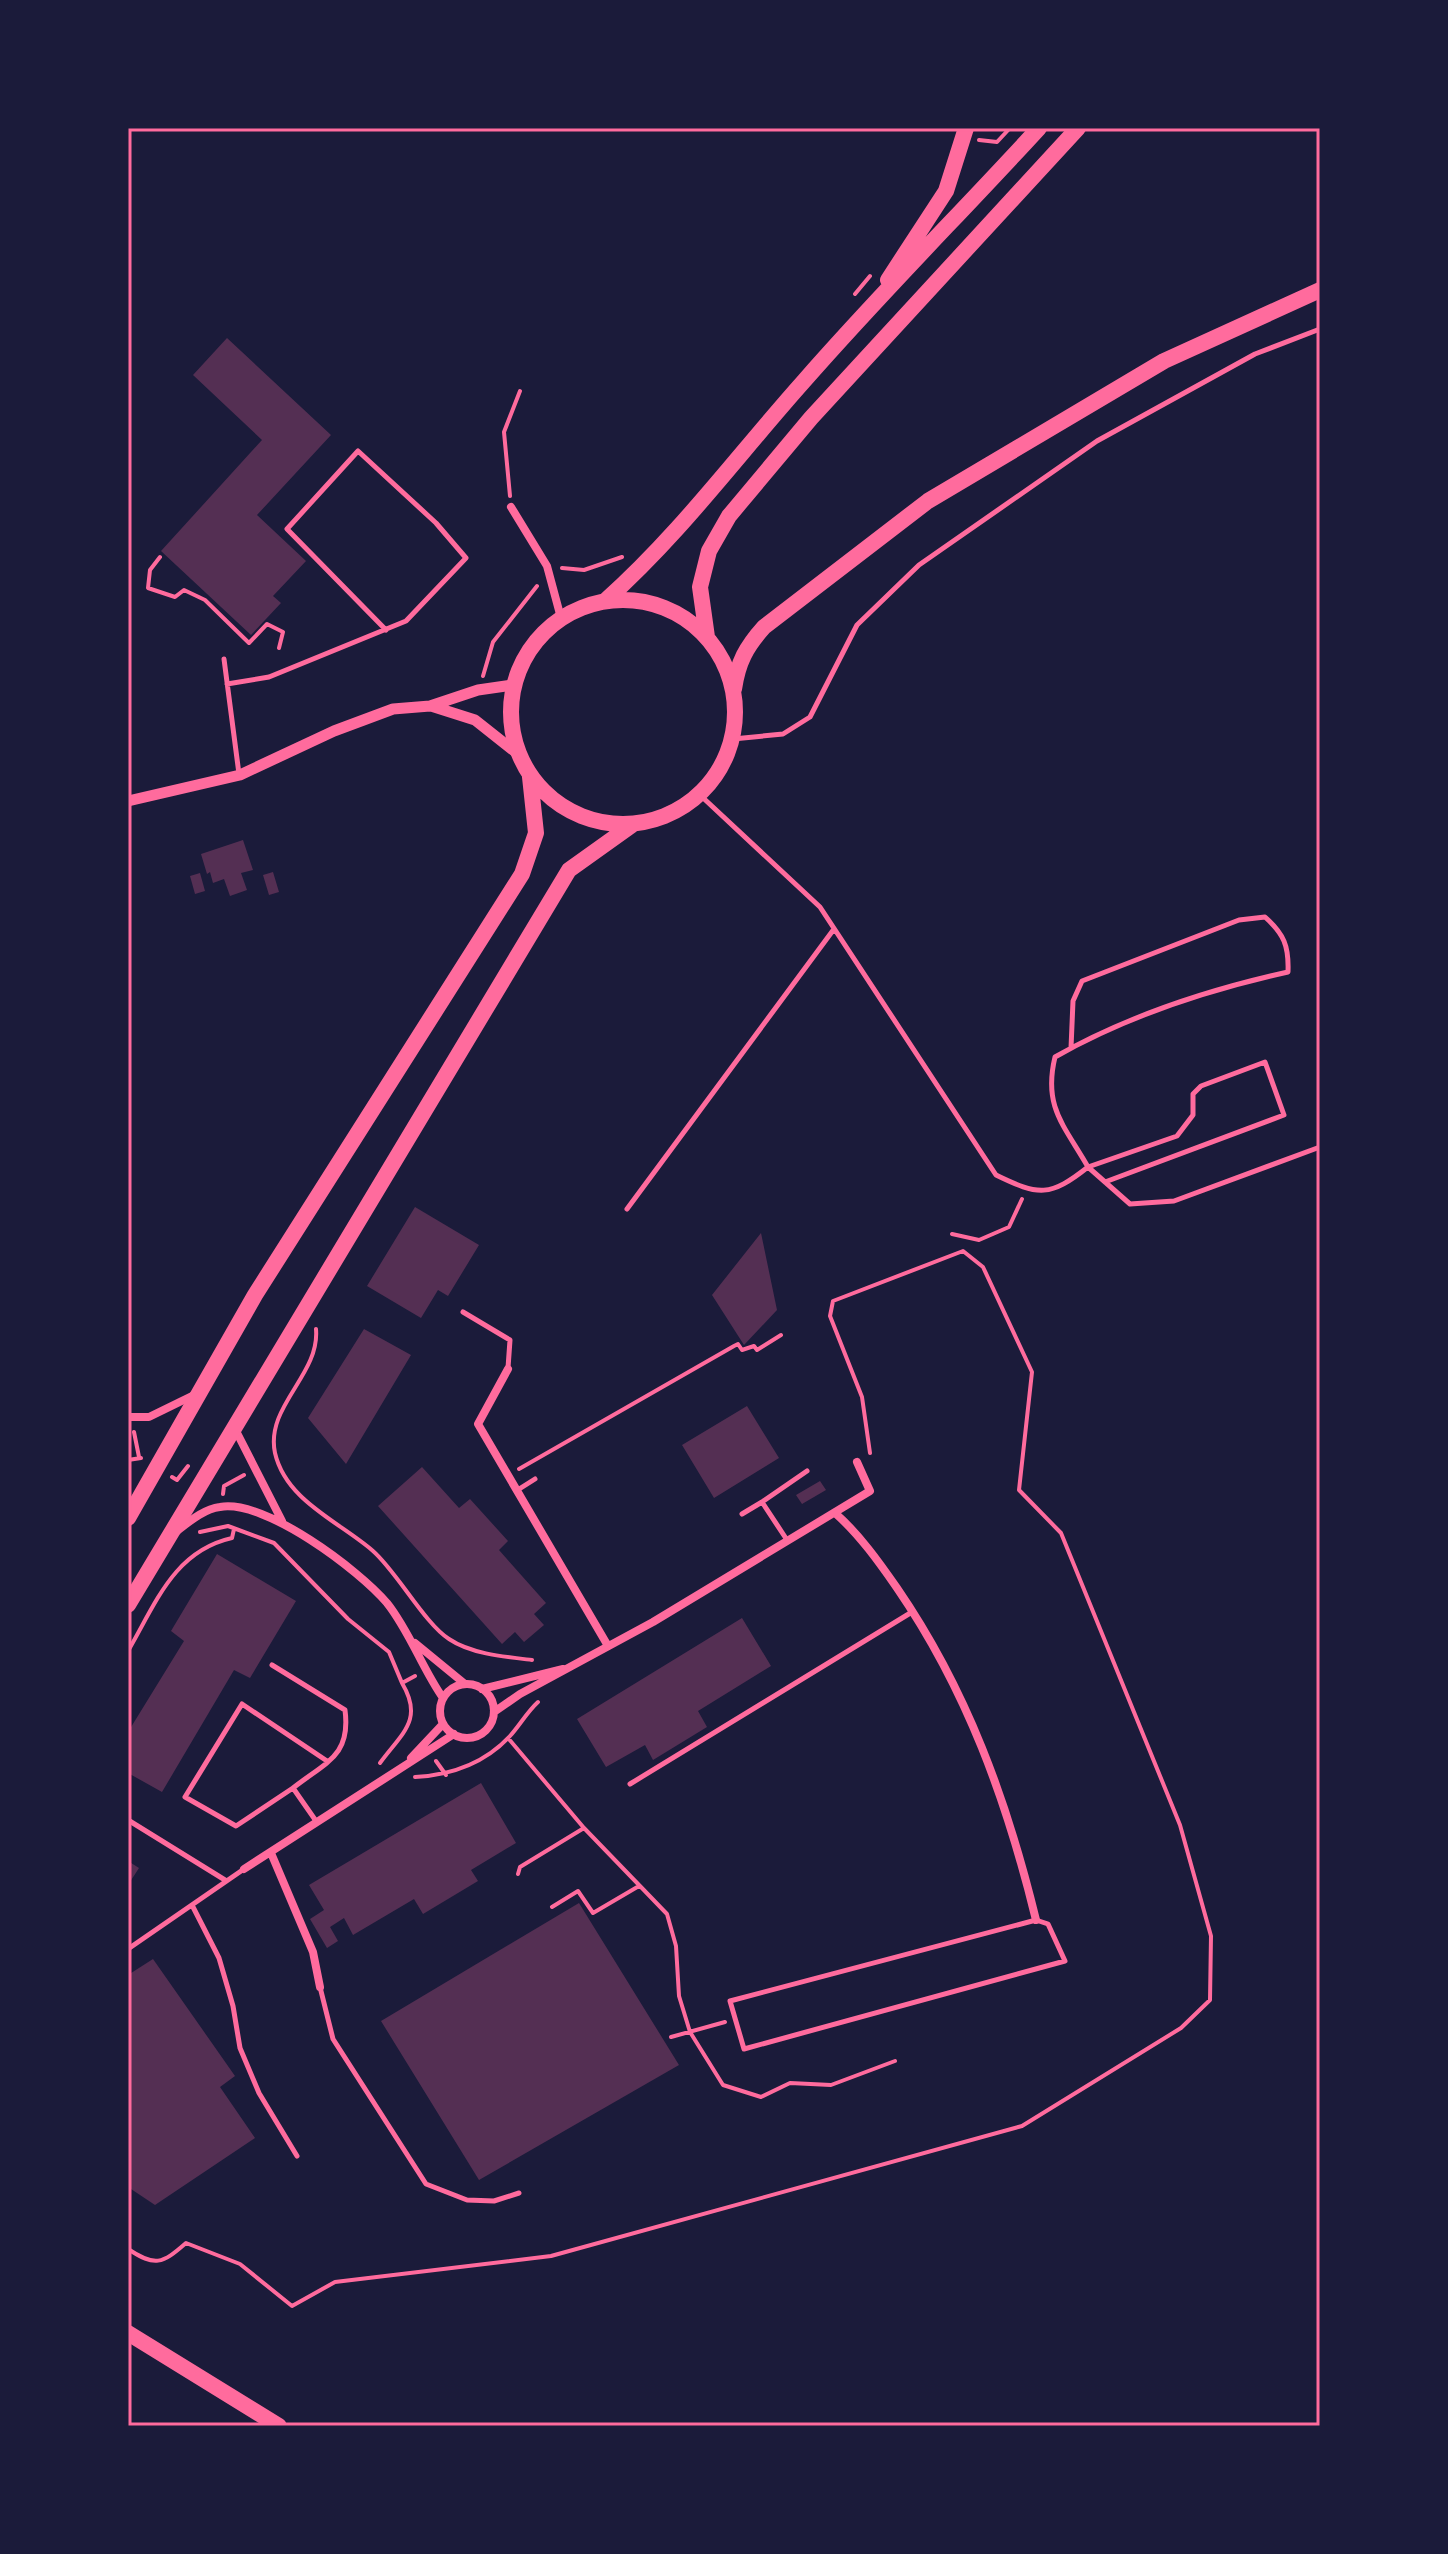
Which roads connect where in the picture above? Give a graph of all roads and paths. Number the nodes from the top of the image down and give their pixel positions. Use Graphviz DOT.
graph roads {
  1 [pos="966,128"];
  2 [pos="1039,128"];
  3 [pos="1078,128"];
  4 [pos="873,272"];
  5 [pos="1320,290"];
  6 [pos="854,295"];
  7 [pos="874,301"];
  8 [pos="1320,329"];
  9 [pos="520,391"];
  10 [pos="511,507"];
  11 [pos="636,551"];
  12 [pos="160,557"];
  13 [pos="547,566"];
  14 [pos="605,601"];
  15 [pos="561,618"];
  16 [pos="386,630"];
  17 [pos="707,637"];
  18 [pos="279,648"];
  19 [pos="224,659"];
  20 [pos="227,684"];
  21 [pos="513,685"];
  22 [pos="734,689"];
  23 [pos="478,690"];
  24 [pos="430,706"];
  25 [pos="733,739"];
  26 [pos="518,754"];
  27 [pos="240,775"];
  28 [pos="530,777"];
  29 [pos="700,795"];
  30 [pos="128,799"];
  31 [pos="632,825"];
  32 [pos="834,929"];
  33 [pos="1071,1048"];
  34 [pos="1320,1147"];
  35 [pos="1088,1167"];
  36 [pos="1105,1182"];
  37 [pos="1026,1190"];
  38 [pos="627,1209"];
  39 [pos="952,1234"];
  40 [pos="314,1290"];
  41 [pos="463,1312"];
  42 [pos="781,1335"];
  43 [pos="508,1369"];
  44 [pos="200,1392"];
  45 [pos="128,1417"];
  46 [pos="233,1426"];
  47 [pos="275,1454"];
  48 [pos="128,1460"];
  49 [pos="857,1462"];
  50 [pos="158,1468"];
  51 [pos="255,1469"];
  52 [pos="807,1471"];
  53 [pos="206,1474"];
  54 [pos="507,1476"];
  55 [pos="535,1479"];
  56 [pos="224,1486"];
  57 [pos="515,1491"];
  58 [pos="870,1491"];
  59 [pos="762,1502"];
  60 [pos="221,1506"];
  61 [pos="835,1513"];
  62 [pos="742,1514"];
  63 [pos="128,1518"];
  64 [pos="282,1521"];
  65 [pos="231,1527"];
  66 [pos="198,1532"];
  67 [pos="167,1538"];
  68 [pos="787,1540"];
  69 [pos="128,1605"];
  70 [pos="913,1611"];
  71 [pos="411,1640"];
  72 [pos="608,1646"];
  73 [pos="128,1651"];
  74 [pos="509,1658"];
  75 [pos="272,1665"];
  76 [pos="576,1666"];
  77 [pos="402,1683"];
  78 [pos="465,1684"];
  79 [pos="482,1689"];
  80 [pos="443,1698"];
  81 [pos="530,1710"];
  82 [pos="494,1712"];
  83 [pos="443,1724"];
  84 [pos="405,1729"];
  85 [pos="454,1734"];
  86 [pos="508,1738"];
  87 [pos="327,1761"];
  88 [pos="399,1770"];
  89 [pos="446,1775"];
  90 [pos="377,1781"];
  91 [pos="630,1784"];
  92 [pos="293,1788"];
  93 [pos="128,1820"];
  94 [pos="316,1821"];
  95 [pos="584,1828"];
  96 [pos="271,1853"];
  97 [pos="244,1869"];
  98 [pos="518,1874"];
  99 [pos="225,1880"];
  100 [pos="639,1886"];
  101 [pos="192,1905"];
  102 [pos="552,1907"];
  103 [pos="1036,1920"];
  104 [pos="128,1949"];
  105 [pos="320,1987"];
  106 [pos="735,2019"];
  107 [pos="690,2032"];
  108 [pos="671,2037"];
  109 [pos="895,2061"];
  110 [pos="297,2156"];
  111 [pos="519,2193"];
  112 [pos="128,2249"];
  113 [pos="128,2333"];
  114 [pos="279,2426"];
  1 -- 7 [label="highway"];
  2 -- 7 [label="highway"];
  3 -- 17 [label="highway"];
  4 -- 6 [label="path"];
  5 -- 22 [label="highway"];
  7 -- 14 [label="highway"];
  8 -- 25 [label="lane"];
  9 -- 10 [label="path"];
  10 -- 13 [label="street"];
  11 -- 13 [label="path"];
  12 -- 18 [label="path"];
  13 -- 15 [label="street"];
  13 -- 23 [label="path"];
  14 -- 15 [label="highway"];
  14 -- 17 [label="highway"];
  15 -- 21 [label="highway"];
  16 -- 16 [label="lane"];
  16 -- 20 [label="lane"];
  17 -- 22 [label="highway"];
  19 -- 20 [label="lane"];
  20 -- 27 [label="lane"];
  21 -- 23 [label="street"];
  21 -- 26 [label="highway"];
  22 -- 25 [label="highway"];
  23 -- 24 [label="street"];
  24 -- 26 [label="street"];
  24 -- 27 [label="street"];
  25 -- 29 [label="highway"];
  26 -- 28 [label="highway"];
  27 -- 30 [label="street"];
  28 -- 31 [label="highway"];
  28 -- 44 [label="highway"];
  29 -- 31 [label="highway"];
  29 -- 32 [label="lane"];
  31 -- 40 [label="highway"];
  32 -- 37 [label="lane"];
  32 -- 38 [label="lane"];
  33 -- 33 [label="lane"];
  33 -- 35 [label="lane"];
  34 -- 36 [label="lane"];
  35 -- 36 [label="lane"];
  35 -- 36 [label="lane"];
  35 -- 37 [label="lane"];
  37 -- 39 [label="path"];
  40 -- 46 [label="highway"];
  40 -- 47 [label="path"];
  41 -- 43 [label="lane"];
  42 -- 54 [label="path"];
  43 -- 54 [label="street"];
  44 -- 45 [label="street"];
  44 -- 50 [label="highway"];
  46 -- 51 [label="street"];
  46 -- 53 [label="highway"];
  47 -- 51 [label="path"];
  47 -- 74 [label="path"];
  48 -- 50 [label="path"];
  49 -- 58 [label="street"];
  50 -- 53 [label="path"];
  50 -- 63 [label="highway"];
  51 -- 56 [label="path"];
  51 -- 64 [label="street"];
  52 -- 59 [label="lane"];
  53 -- 56 [label="path"];
  53 -- 67 [label="highway"];
  54 -- 57 [label="street"];
  55 -- 57 [label="lane"];
  56 -- 60 [label="path"];
  57 -- 72 [label="street"];
  58 -- 61 [label="street"];
  58 -- 112 [label="path"];
  59 -- 62 [label="lane"];
  59 -- 68 [label="lane"];
  60 -- 64 [label="street"];
  60 -- 65 [label="path"];
  60 -- 67 [label="street"];
  61 -- 68 [label="street"];
  61 -- 70 [label="street"];
  64 -- 71 [label="street"];
  65 -- 66 [label="path"];
  65 -- 73 [label="path"];
  65 -- 77 [label="path"];
  67 -- 69 [label="highway"];
  68 -- 72 [label="street"];
  70 -- 91 [label="lane"];
  70 -- 103 [label="street"];
  71 -- 78 [label="street"];
  71 -- 80 [label="street"];
  72 -- 76 [label="street"];
  75 -- 87 [label="lane"];
  76 -- 79 [label="street"];
  76 -- 82 [label="street"];
  78 -- 79 [label="street"];
  78 -- 80 [label="street"];
  79 -- 82 [label="street"];
  80 -- 83 [label="street"];
  81 -- 86 [label="path"];
  82 -- 85 [label="street"];
  83 -- 85 [label="street"];
  83 -- 88 [label="street"];
  84 -- 90 [label="path"];
  85 -- 88 [label="street"];
  86 -- 89 [label="path"];
  86 -- 95 [label="path"];
  87 -- 92 [label="lane"];
  87 -- 92 [label="lane"];
  88 -- 90 [label="street"];
  90 -- 94 [label="street"];
  92 -- 94 [label="lane"];
  93 -- 99 [label="lane"];
  94 -- 96 [label="street"];
  95 -- 98 [label="path"];
  95 -- 100 [label="path"];
  96 -- 97 [label="street"];
  96 -- 105 [label="street"];
  97 -- 99 [label="lane"];
  99 -- 101 [label="lane"];
  100 -- 102 [label="path"];
  100 -- 107 [label="path"];
  101 -- 104 [label="lane"];
  101 -- 110 [label="lane"];
  103 -- 106 [label="lane"];
  103 -- 106 [label="lane"];
  105 -- 111 [label="lane"];
  106 -- 107 [label="path"];
  107 -- 108 [label="path"];
  107 -- 109 [label="path"];
  113 -- 114 [label="highway"];
}
